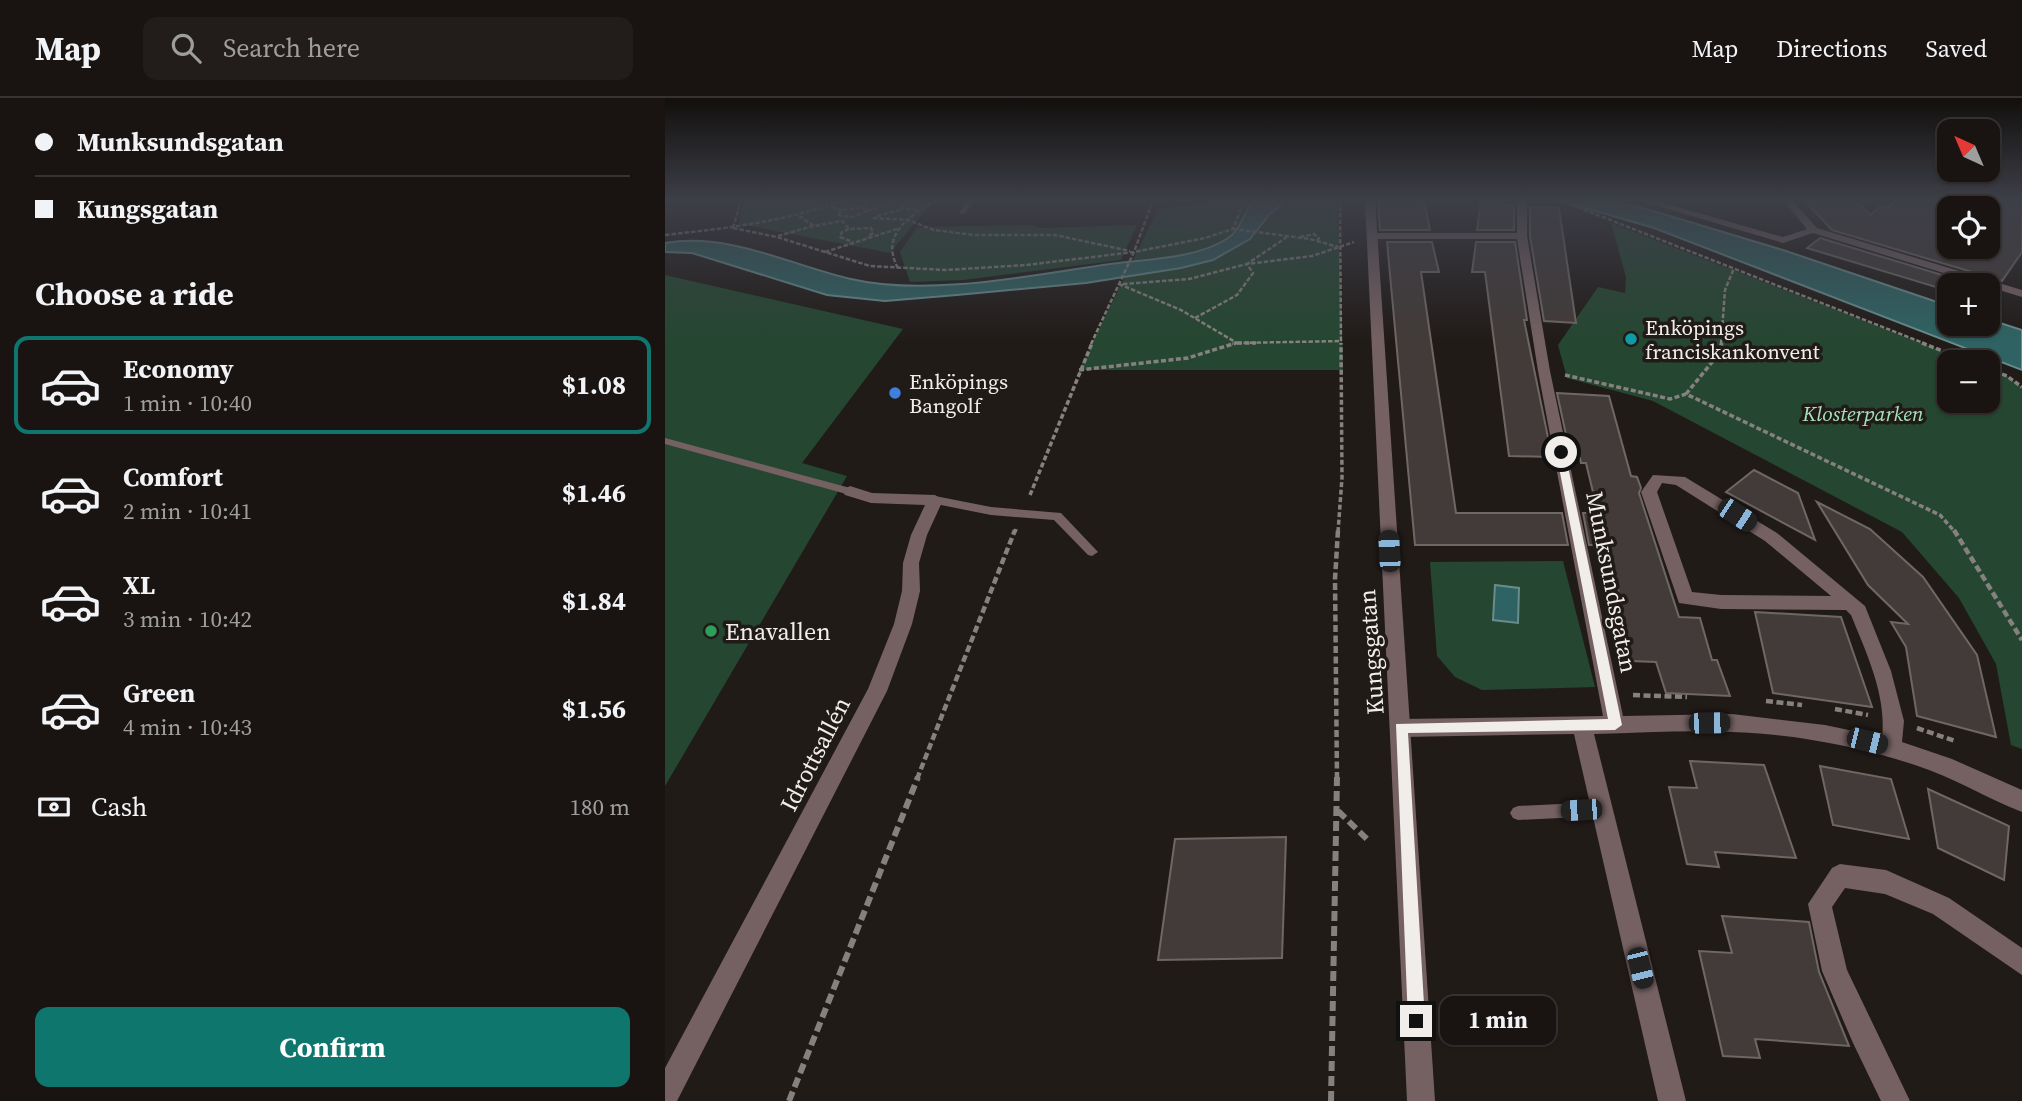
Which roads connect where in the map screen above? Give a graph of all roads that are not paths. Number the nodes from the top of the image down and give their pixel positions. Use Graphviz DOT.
graph roads {
  1 [pos="1374,247"];
  2 [pos="1524,247"];
  3 [pos="1868,247"];
  4 [pos="2022,294"];
  5 [pos="665,441"];
  6 [pos="850,491"];
  7 [pos="935,500"];
  8 [pos="1092,552"];
  9 [pos="1850,603"];
  10 [pos="1615,725"];
  11 [pos="1582,726"];
  12 [pos="1401,728"];
  13 [pos="1891,747"];
  14 [pos="2022,802"];
  15 [pos="1602,809"];
  16 [pos="1518,813"];
  17 [pos="2022,963"];
  18 [pos="665,1096"];
  19 [pos="1421,1101"];
  20 [pos="1672,1101"];
  21 [pos="1896,1101"];
  1 -- 12 [label="street, Kungsgatan"];
  2 -- 10 [label="street, Munksundsgatan"];
  3 -- 4 [label="street"];
  5 -- 6 [label="lane"];
  6 -- 7 [label="street"];
  7 -- 8 [label="lane"];
  7 -- 18 [label="street, Idrottsallén"];
  9 -- 9 [label="street"];
  9 -- 13 [label="street"];
  10 -- 11 [label="street"];
  10 -- 13 [label="street"];
  11 -- 12 [label="street"];
  11 -- 15 [label="street"];
  12 -- 19 [label="street, Kungsgatan"];
  13 -- 14 [label="street"];
  15 -- 16 [label="lane"];
  15 -- 20 [label="street"];
  17 -- 21 [label="street"];
}
